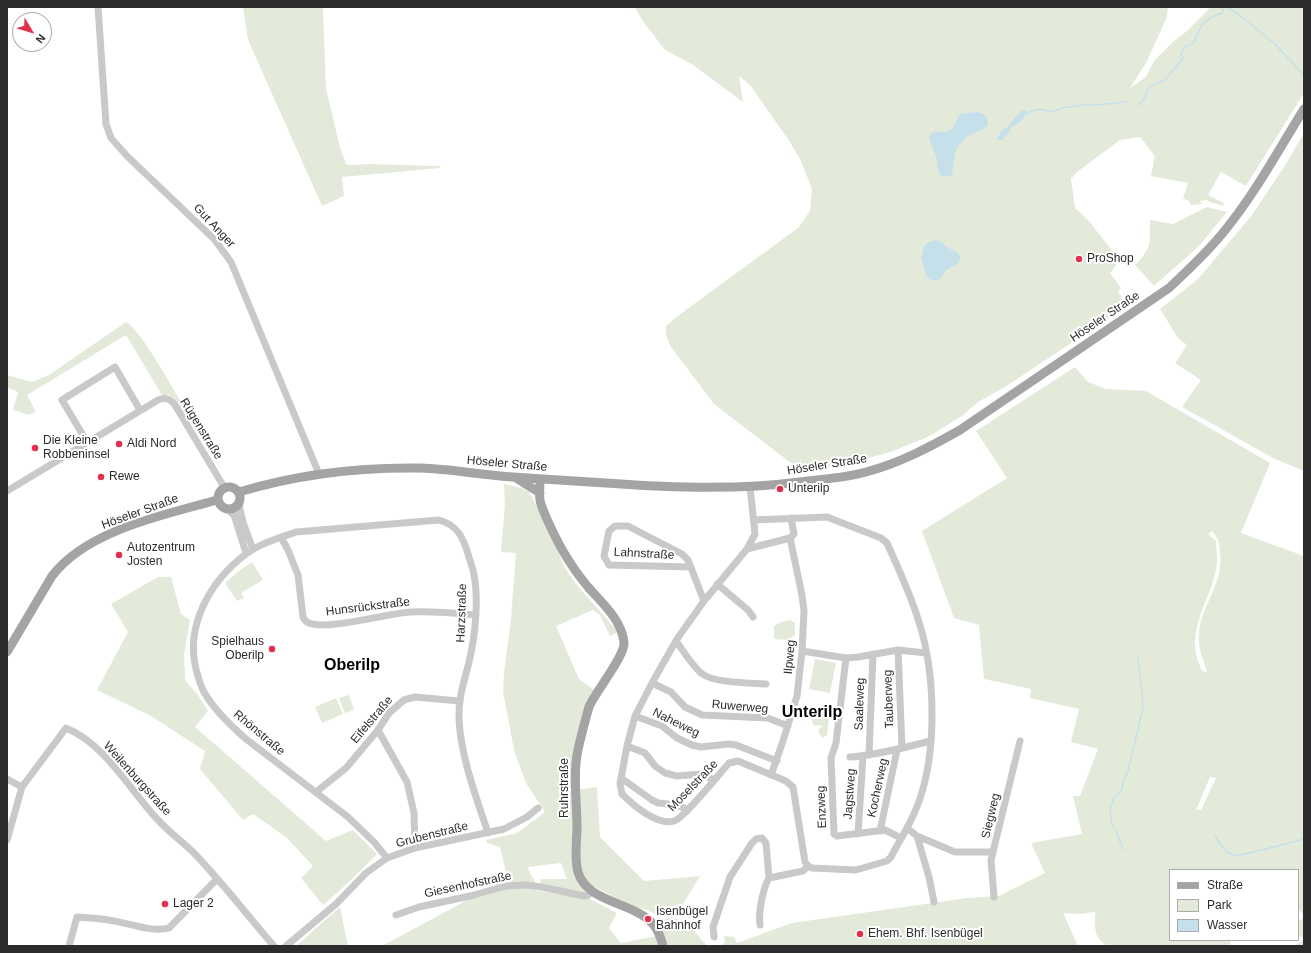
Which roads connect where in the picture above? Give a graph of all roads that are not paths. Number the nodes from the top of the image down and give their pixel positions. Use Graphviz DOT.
graph roads {
  1 [pos="98,7"];
  2 [pos="1304,109"];
  3 [pos="140,410"];
  4 [pos="87,442"];
  5 [pos="319,474"];
  6 [pos="513,477"];
  7 [pos="540,479"];
  8 [pos="7,480"];
  9 [pos="224,487"];
  10 [pos="750,487"];
  11 [pos="10,489"];
  12 [pos="540,493"];
  13 [pos="239,497"];
  14 [pos="218,500"];
  15 [pos="227,509"];
  16 [pos="791,518"];
  17 [pos="754,520"];
  18 [pos="281,537"];
  19 [pos="790,538"];
  20 [pos="747,549"];
  21 [pos="250,551"];
  22 [pos="690,567"];
  23 [pos="717,584"];
  24 [pos="704,601"];
  25 [pos="475,615"];
  26 [pos="753,617"];
  27 [pos="676,641"];
  28 [pos="898,650"];
  29 [pos="802,651"];
  30 [pos="7,652"];
  31 [pos="926,653"];
  32 [pos="873,654"];
  33 [pos="846,658"];
  34 [pos="652,683"];
  35 [pos="766,684"];
  36 [pos="459,700"];
  37 [pos="635,716"];
  38 [pos="788,726"];
  39 [pos="378,730"];
  40 [pos="930,741"];
  41 [pos="1020,741"];
  42 [pos="627,746"];
  43 [pos="899,749"];
  44 [pos="866,756"];
  45 [pos="850,757"];
  46 [pos="776,761"];
  47 [pos="771,775"];
  48 [pos="621,778"];
  49 [pos="7,779"];
  50 [pos="714,780"];
  51 [pos="22,787"];
  52 [pos="316,792"];
  53 [pos="538,808"];
  54 [pos="688,810"];
  55 [pos="907,828"];
  56 [pos="880,831"];
  57 [pos="488,833"];
  58 [pos="858,834"];
  59 [pos="917,836"];
  60 [pos="901,838"];
  61 [pos="7,840"];
  62 [pos="415,848"];
  63 [pos="993,852"];
  64 [pos="387,858"];
  65 [pos="808,866"];
  66 [pos="769,878"];
  67 [pos="217,879"];
  68 [pos="593,891"];
  69 [pos="994,896"];
  70 [pos="934,902"];
  71 [pos="396,915"];
  72 [pos="760,925"];
  73 [pos="714,937"];
  74 [pos="69,946"];
  75 [pos="274,946"];
  76 [pos="286,946"];
  77 [pos="663,946"];
  1 -- 5 [label="street, Gut Anger"];
  2 -- 10 [label="main road, Höseler Straße"];
  3 -- 4 [label="street, Rügenstraße"];
  3 -- 4 [label="street"];
  3 -- 9 [label="street, Rügenstraße"];
  4 -- 11 [label="street, Rügenstraße"];
  5 -- 6 [label="main road, Höseler Straße"];
  5 -- 13 [label="main road, Höseler Straße"];
  6 -- 7 [label="main road, Höseler Straße"];
  6 -- 12 [label="main road"];
  7 -- 10 [label="main road, Höseler Straße"];
  7 -- 12 [label="main road, Ruhrstraße"];
  8 -- 11 [label="street"];
  9 -- 13 [label="main road"];
  9 -- 14 [label="main road"];
  10 -- 17 [label="street, Moselstraße"];
  12 -- 68 [label="main road, Ruhrstraße"];
  13 -- 15 [label="main road"];
  13 -- 21 [label="street"];
  14 -- 15 [label="main road"];
  14 -- 30 [label="main road, Höseler Straße"];
  15 -- 21 [label="street"];
  16 -- 17 [label="street"];
  16 -- 19 [label="street"];
  16 -- 31 [label="street"];
  17 -- 20 [label="street, Moselstraße"];
  18 -- 21 [label="street, Harzstraße"];
  18 -- 25 [label="street, Hunsrückstraße"];
  18 -- 25 [label="street, Harzstraße"];
  19 -- 20 [label="street"];
  19 -- 29 [label="street, Ilpweg"];
  20 -- 23 [label="street, Moselstraße"];
  21 -- 52 [label="street, Rhönstraße"];
  22 -- 22 [label="street, Lahnstraße"];
  22 -- 24 [label="street, Lahnstraße"];
  23 -- 24 [label="street, Moselstraße"];
  23 -- 26 [label="street"];
  24 -- 27 [label="street, Moselstraße"];
  25 -- 36 [label="street, Harzstraße"];
  27 -- 34 [label="street, Moselstraße"];
  27 -- 35 [label="street"];
  28 -- 31 [label="street"];
  28 -- 32 [label="street"];
  28 -- 43 [label="street, Tauberweg"];
  29 -- 33 [label="street"];
  29 -- 38 [label="street, Ilpweg"];
  31 -- 40 [label="street"];
  32 -- 33 [label="street"];
  32 -- 44 [label="street, Saaleweg"];
  33 -- 58 [label="street, Enzweg"];
  34 -- 37 [label="street, Moselstraße"];
  34 -- 38 [label="street, Ruwerweg"];
  36 -- 39 [label="street, Eifelstraße"];
  36 -- 57 [label="street, Harzstraße"];
  37 -- 42 [label="street, Moselstraße"];
  37 -- 46 [label="street, Naheweg"];
  38 -- 46 [label="street, Ilpweg"];
  39 -- 52 [label="street, Eifelstraße"];
  39 -- 62 [label="street"];
  40 -- 43 [label="street"];
  40 -- 55 [label="street"];
  41 -- 63 [label="street, Siegweg"];
  42 -- 48 [label="street, Moselstraße"];
  42 -- 50 [label="street"];
  43 -- 44 [label="street"];
  43 -- 56 [label="street, Kocherweg"];
  44 -- 45 [label="street"];
  44 -- 58 [label="street, Jagstweg"];
  46 -- 47 [label="street, Ilpweg"];
  47 -- 50 [label="street, Moselstraße"];
  47 -- 65 [label="street, Moselstraße"];
  48 -- 54 [label="street"];
  48 -- 54 [label="street, Moselstraße"];
  49 -- 51 [label="street"];
  50 -- 54 [label="street, Moselstraße"];
  51 -- 61 [label="street, Weilenburgstraße"];
  51 -- 67 [label="street, Weilenburgstraße"];
  52 -- 64 [label="street, Rhönstraße"];
  53 -- 57 [label="street, Grubenstraße"];
  55 -- 59 [label="street"];
  55 -- 60 [label="street"];
  56 -- 58 [label="street, Enzweg"];
  56 -- 60 [label="street, Enzweg"];
  57 -- 62 [label="street, Grubenstraße"];
  59 -- 63 [label="street"];
  59 -- 70 [label="street"];
  60 -- 65 [label="street"];
  62 -- 64 [label="street, Grubenstraße"];
  63 -- 69 [label="street, Siegweg"];
  64 -- 76 [label="street, Grubenstraße"];
  65 -- 66 [label="street"];
  66 -- 72 [label="street"];
  66 -- 73 [label="street"];
  67 -- 74 [label="street"];
  67 -- 75 [label="street, Weilenburgstraße"];
  68 -- 71 [label="street, Giesenhofstraße"];
  68 -- 77 [label="main road, Ruhrstraße"];
}
